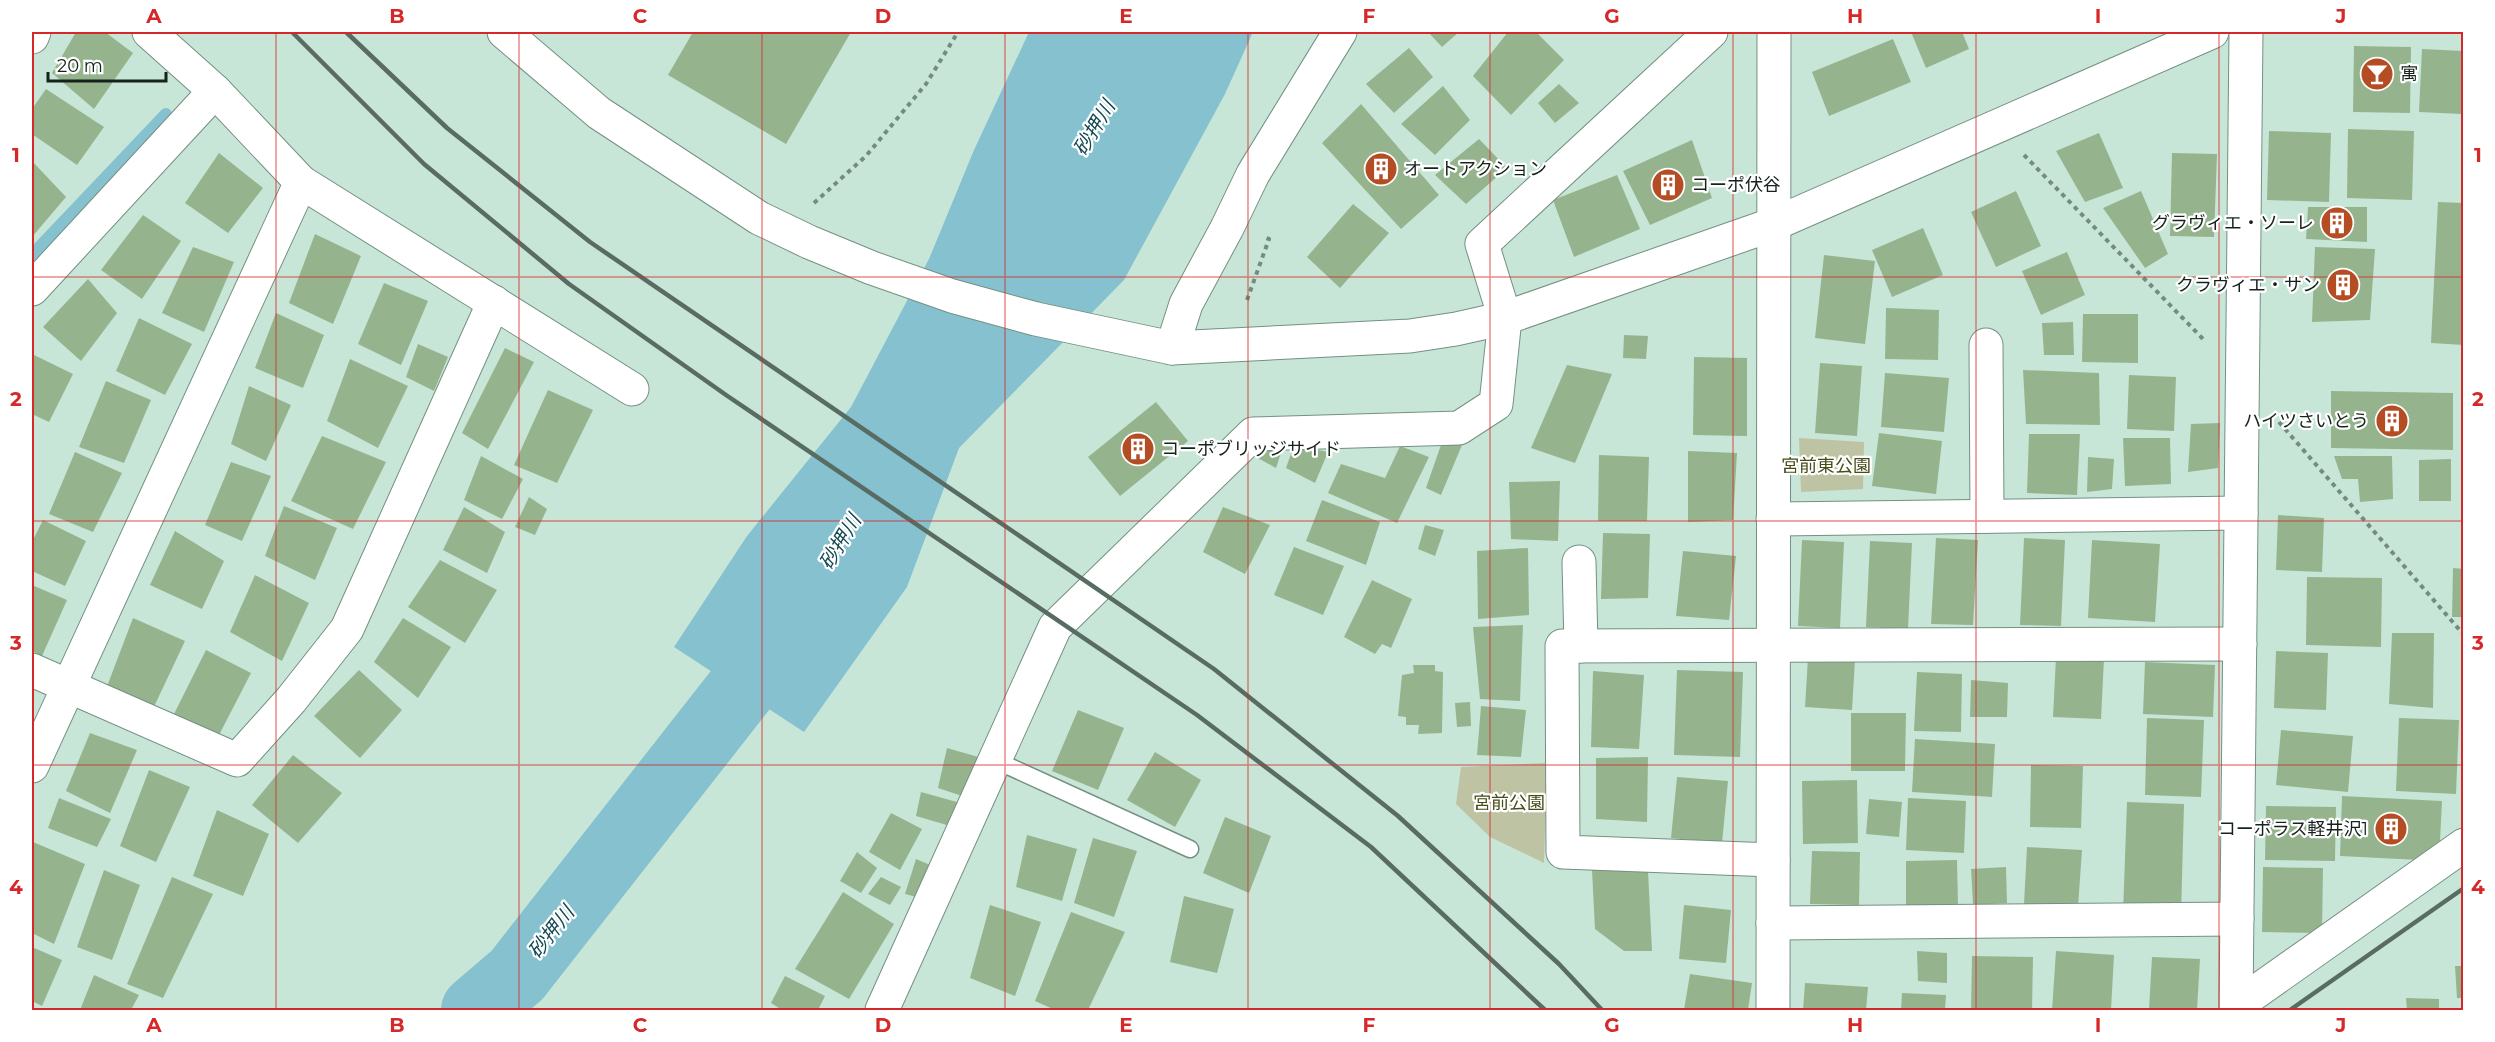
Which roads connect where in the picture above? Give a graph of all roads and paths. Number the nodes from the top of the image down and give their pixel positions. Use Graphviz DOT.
graph roads {
  1 [pos="34,32"];
  2 [pos="149,32"];
  3 [pos="504,32"];
  4 [pos="958,32"];
  5 [pos="1340,32"];
  6 [pos="1711,32"];
  7 [pos="1774,32"];
  8 [pos="2212,32"];
  9 [pos="2246,32"];
  10 [pos="32,37"];
  11 [pos="215,91"];
  12 [pos="2019,150"];
  13 [pos="301,183"];
  14 [pos="813,203"];
  15 [pos="1774,224"];
  16 [pos="1269,239"];
  17 [pos="32,289"];
  18 [pos="1247,300"];
  19 [pos="494,302"];
  20 [pos="1505,318"];
  21 [pos="1986,345"];
  22 [pos="1172,348"];
  23 [pos="2243,380"];
  24 [pos="632,389"];
  25 [pos="2241,513"];
  26 [pos="1987,516"];
  27 [pos="1773,519"];
  28 [pos="1579,562"];
  29 [pos="2463,635"];
  30 [pos="2240,644"];
  31 [pos="1774,645"];
  32 [pos="1581,646"];
  33 [pos="32,669"];
  34 [pos="68,686"];
  35 [pos="996,760"];
  36 [pos="32,766"];
  37 [pos="2463,845"];
  38 [pos="1190,849"];
  39 [pos="1773,860"];
  40 [pos="2237,919"];
  41 [pos="1773,923"];
  42 [pos="882,1011"];
  43 [pos="1773,1011"];
  1 -- 10 [label="street"];
  2 -- 11 [label="street"];
  3 -- 22 [label="street"];
  4 -- 14 [label="path"];
  5 -- 22 [label="street"];
  6 -- 20 [label="street"];
  7 -- 15 [label="street"];
  8 -- 15 [label="street"];
  9 -- 23 [label="street"];
  11 -- 13 [label="street"];
  11 -- 17 [label="street"];
  12 -- 23 [label="path"];
  13 -- 19 [label="street"];
  13 -- 34 [label="street"];
  15 -- 20 [label="street"];
  15 -- 27 [label="street"];
  16 -- 18 [label="path"];
  19 -- 24 [label="street"];
  19 -- 34 [label="street"];
  20 -- 22 [label="street"];
  20 -- 35 [label="street"];
  21 -- 26 [label="street"];
  23 -- 25 [label="street"];
  23 -- 29 [label="path"];
  25 -- 26 [label="street"];
  25 -- 30 [label="street"];
  26 -- 27 [label="street"];
  27 -- 31 [label="street"];
  28 -- 32 [label="street"];
  30 -- 31 [label="street"];
  30 -- 40 [label="street"];
  31 -- 32 [label="street"];
  31 -- 39 [label="street"];
  32 -- 39 [label="street"];
  33 -- 34 [label="street"];
  34 -- 36 [label="street"];
  35 -- 38 [label="lane"];
  35 -- 42 [label="street"];
  37 -- 40 [label="street"];
  39 -- 41 [label="street"];
  40 -- 41 [label="street"];
  41 -- 43 [label="street"];
}
